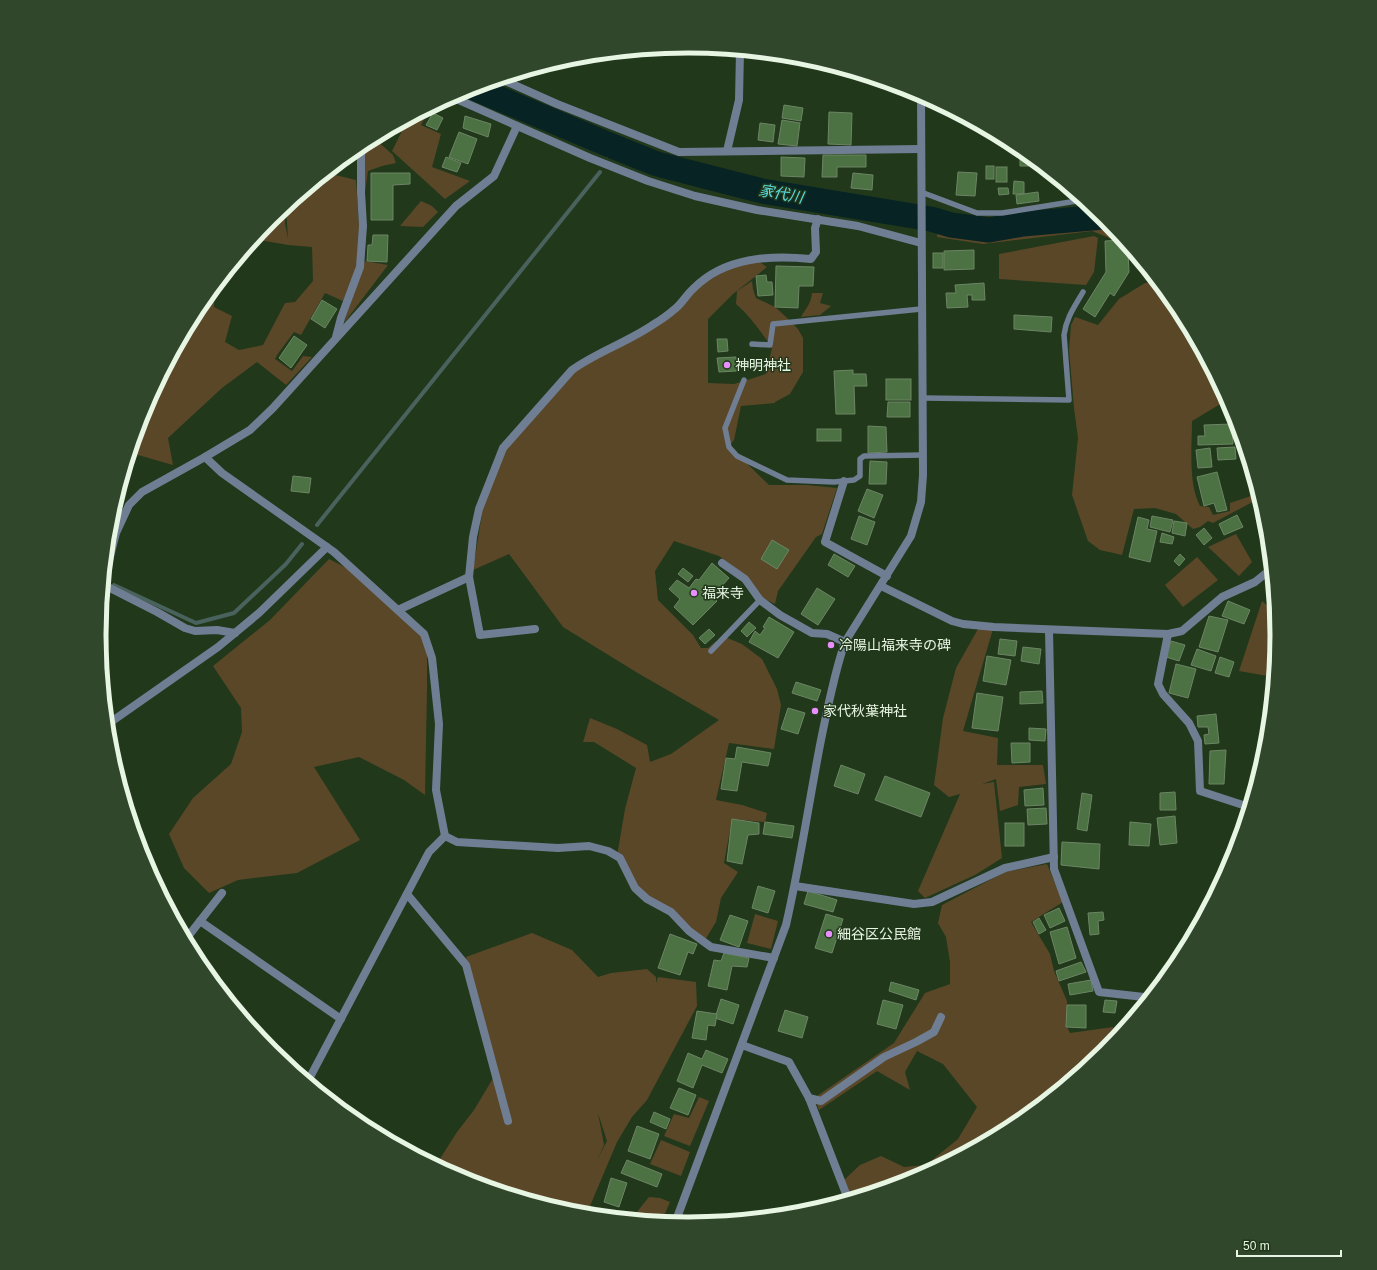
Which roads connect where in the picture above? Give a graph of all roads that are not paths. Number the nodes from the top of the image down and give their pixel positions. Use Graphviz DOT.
graph roads {
  1 [pos="740,55"];
  2 [pos="508,82"];
  3 [pos="459,100"];
  4 [pos="921,102"];
  5 [pos="518,126"];
  6 [pos="921,149"];
  7 [pos="727,151"];
  8 [pos="361,154"];
  9 [pos="921,192"];
  10 [pos="1076,201"];
  11 [pos="818,219"];
  12 [pos="921,239"];
  13 [pos="1083,292"];
  14 [pos="921,309"];
  15 [pos="336,340"];
  16 [pos="752,344"];
  17 [pos="744,380"];
  18 [pos="922,398"];
  19 [pos="923,455"];
  20 [pos="205,457"];
  21 [pos="844,481"];
  22 [pos="115,536"];
  23 [pos="327,547"];
  24 [pos="722,563"];
  25 [pos="1267,572"];
  26 [pos="887,576"];
  27 [pos="469,577"];
  28 [pos="881,586"];
  29 [pos="109,587"];
  30 [pos="760,600"];
  31 [pos="398,610"];
  32 [pos="535,629"];
  33 [pos="1048,630"];
  34 [pos="235,633"];
  35 [pos="1168,634"];
  36 [pos="845,642"];
  37 [pos="711,651"];
  38 [pos="113,721"];
  39 [pos="1245,806"];
  40 [pos="445,836"];
  41 [pos="1054,857"];
  42 [pos="795,886"];
  43 [pos="222,893"];
  44 [pos="407,894"];
  45 [pos="200,921"];
  46 [pos="190,934"];
  47 [pos="774,958"];
  48 [pos="1144,996"];
  49 [pos="941,1016"];
  50 [pos="341,1019"];
  51 [pos="742,1045"];
  52 [pos="310,1077"];
  53 [pos="809,1098"];
  54 [pos="508,1121"];
  55 [pos="846,1195"];
  56 [pos="677,1217"];
  1 -- 7 [label="street"];
  2 -- 7 [label="street"];
  3 -- 5 [label="street"];
  4 -- 6 [label="street"];
  5 -- 11 [label="street"];
  5 -- 15 [label="street"];
  6 -- 7 [label="street"];
  6 -- 9 [label="street"];
  8 -- 15 [label="street"];
  9 -- 10 [label="lane"];
  9 -- 12 [label="street"];
  11 -- 12 [label="street"];
  11 -- 27 [label="street"];
  12 -- 14 [label="street"];
  13 -- 18 [label="lane"];
  14 -- 16 [label="lane"];
  14 -- 18 [label="street"];
  15 -- 20 [label="street"];
  17 -- 21 [label="lane"];
  18 -- 19 [label="street"];
  19 -- 21 [label="lane"];
  19 -- 26 [label="street"];
  20 -- 22 [label="street"];
  20 -- 23 [label="street"];
  21 -- 26 [label="street"];
  23 -- 31 [label="street"];
  23 -- 34 [label="street"];
  24 -- 30 [label="street"];
  25 -- 35 [label="street"];
  26 -- 28 [label="street"];
  27 -- 31 [label="street"];
  27 -- 32 [label="street"];
  28 -- 33 [label="street"];
  28 -- 36 [label="street"];
  29 -- 34 [label="street"];
  30 -- 36 [label="street"];
  30 -- 37 [label="lane"];
  31 -- 40 [label="street"];
  33 -- 35 [label="street"];
  33 -- 41 [label="street"];
  34 -- 38 [label="street"];
  35 -- 39 [label="street"];
  36 -- 42 [label="street"];
  40 -- 44 [label="street"];
  40 -- 47 [label="street"];
  41 -- 42 [label="street"];
  41 -- 48 [label="street"];
  42 -- 47 [label="street"];
  43 -- 45 [label="street"];
  44 -- 50 [label="street"];
  44 -- 54 [label="street"];
  45 -- 46 [label="street"];
  45 -- 50 [label="street"];
  47 -- 51 [label="street"];
  49 -- 53 [label="street"];
  50 -- 52 [label="street"];
  51 -- 53 [label="street"];
  51 -- 56 [label="street"];
  53 -- 55 [label="street"];
}
